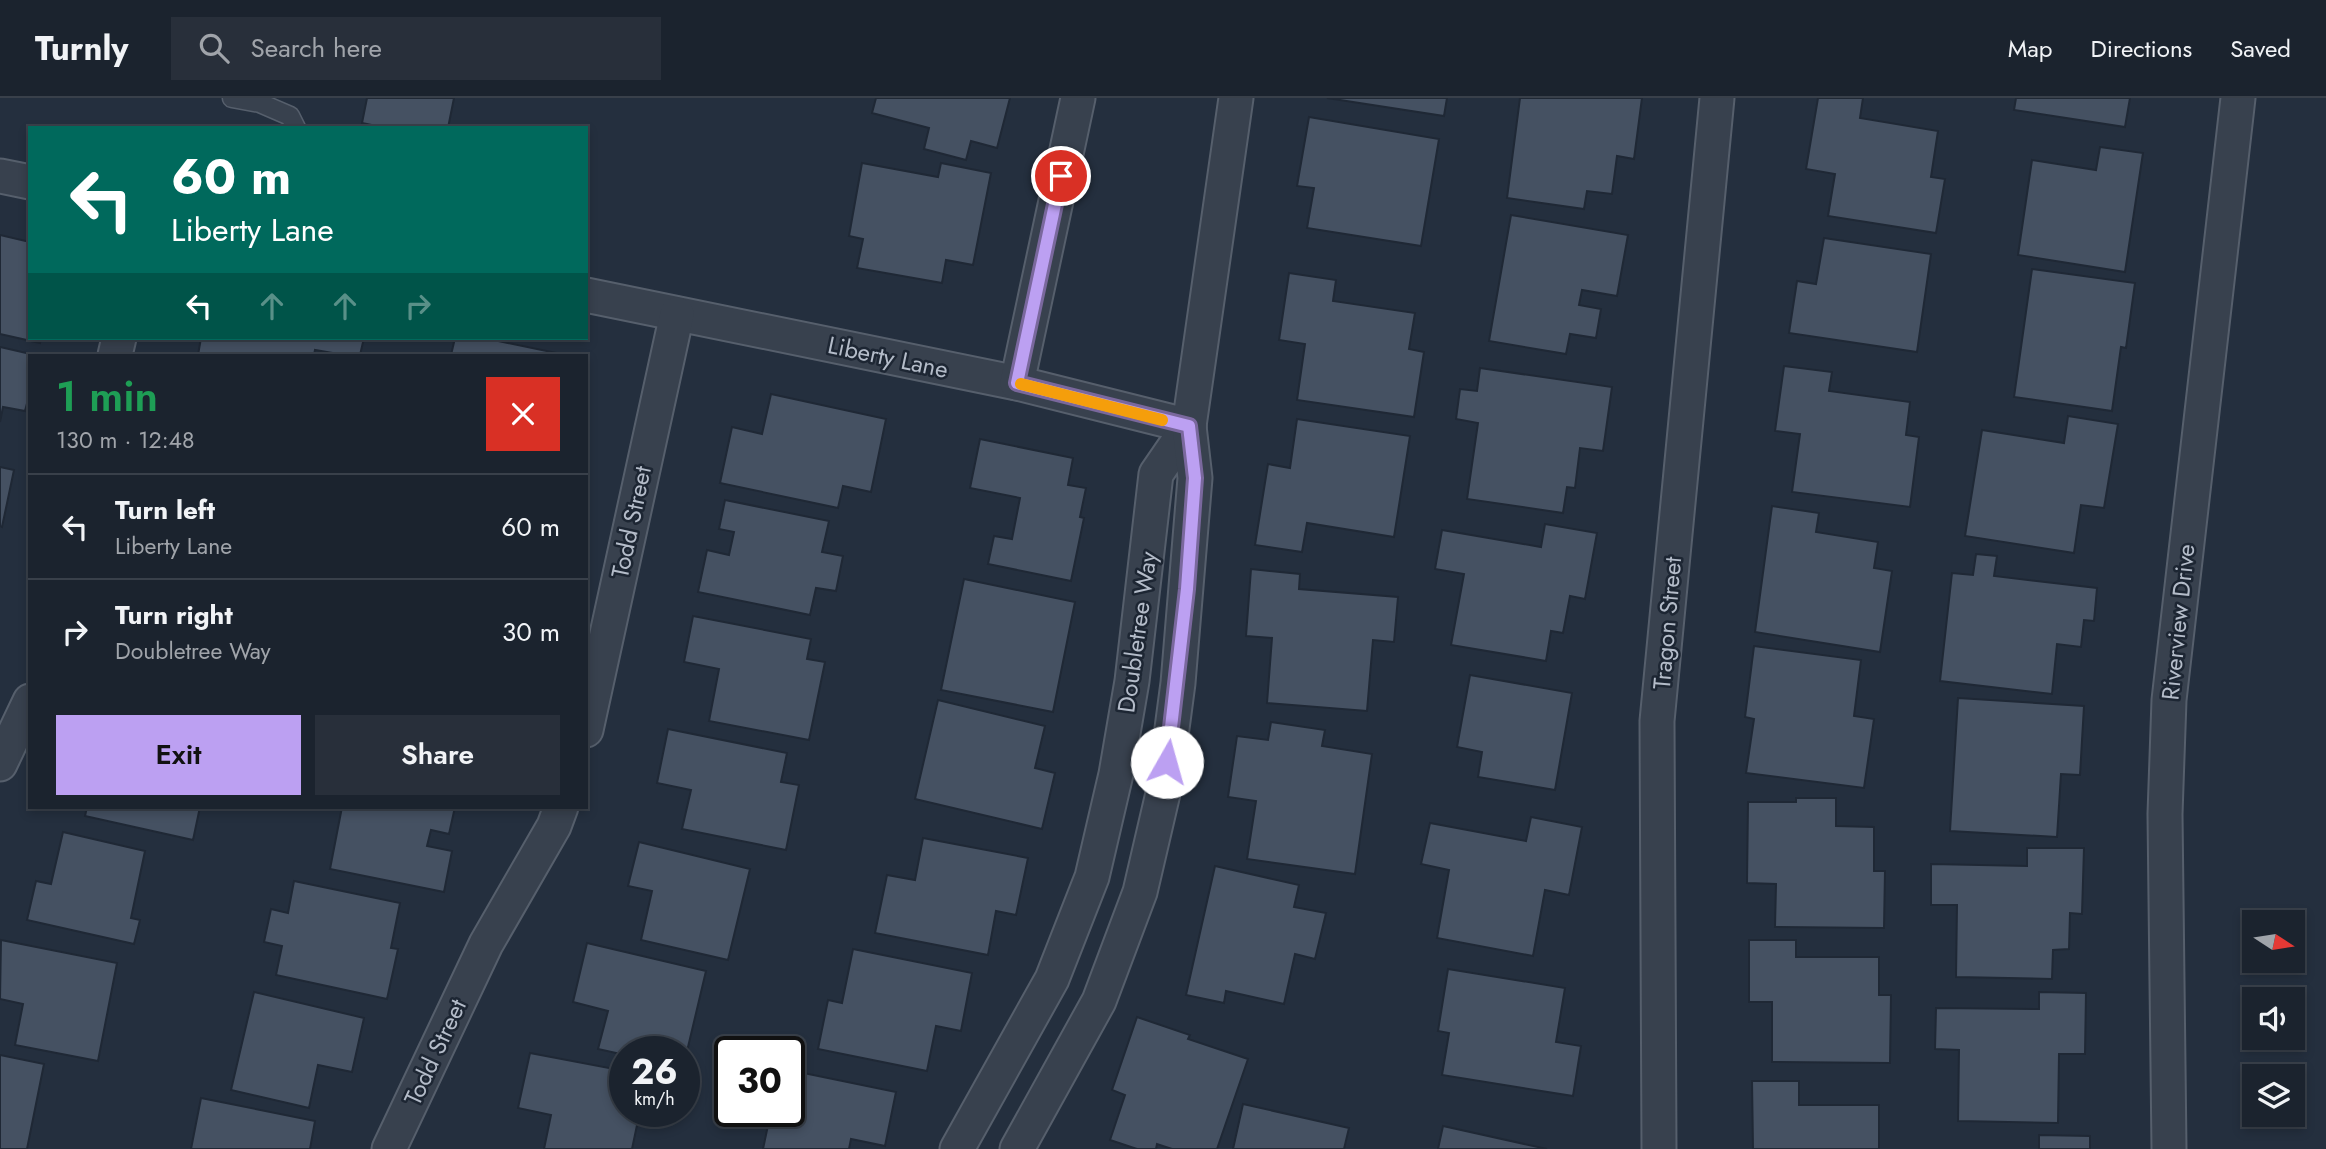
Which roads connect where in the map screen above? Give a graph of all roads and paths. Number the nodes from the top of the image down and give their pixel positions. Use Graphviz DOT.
graph roads {
  1 [pos="232,98"];
  2 [pos="1078,98"];
  3 [pos="1236,98"];
  4 [pos="1717,98"];
  5 [pos="2238,98"];
  6 [pos="295,126"];
  7 [pos="0,176"];
  8 [pos="28,182"];
  9 [pos="588,295"];
  10 [pos="677,314"];
  11 [pos="1017,383"];
  12 [pos="1189,426"];
  13 [pos="28,705"];
  14 [pos="588,721"];
  15 [pos="0,764"];
  16 [pos="560,809"];
  17 [pos="389,1149"];
  18 [pos="957,1149"];
  19 [pos="1017,1149"];
  20 [pos="1659,1149"];
  21 [pos="2169,1149"];
  1 -- 6 [label="lane"];
  2 -- 11 [label="street"];
  3 -- 12 [label="street, Doubletree Way"];
  4 -- 20 [label="street, Tragon Street"];
  5 -- 21 [label="street, Riverview Drive"];
  7 -- 8 [label="street"];
  9 -- 10 [label="street, Liberty Lane"];
  10 -- 11 [label="street, Liberty Lane"];
  10 -- 14 [label="street, Todd Street"];
  11 -- 12 [label="street, Liberty Lane"];
  12 -- 18 [label="street, Doubletree Way"];
  12 -- 19 [label="street, Doubletree Way"];
  13 -- 15 [label="street"];
  16 -- 17 [label="street, Todd Street"];
}
